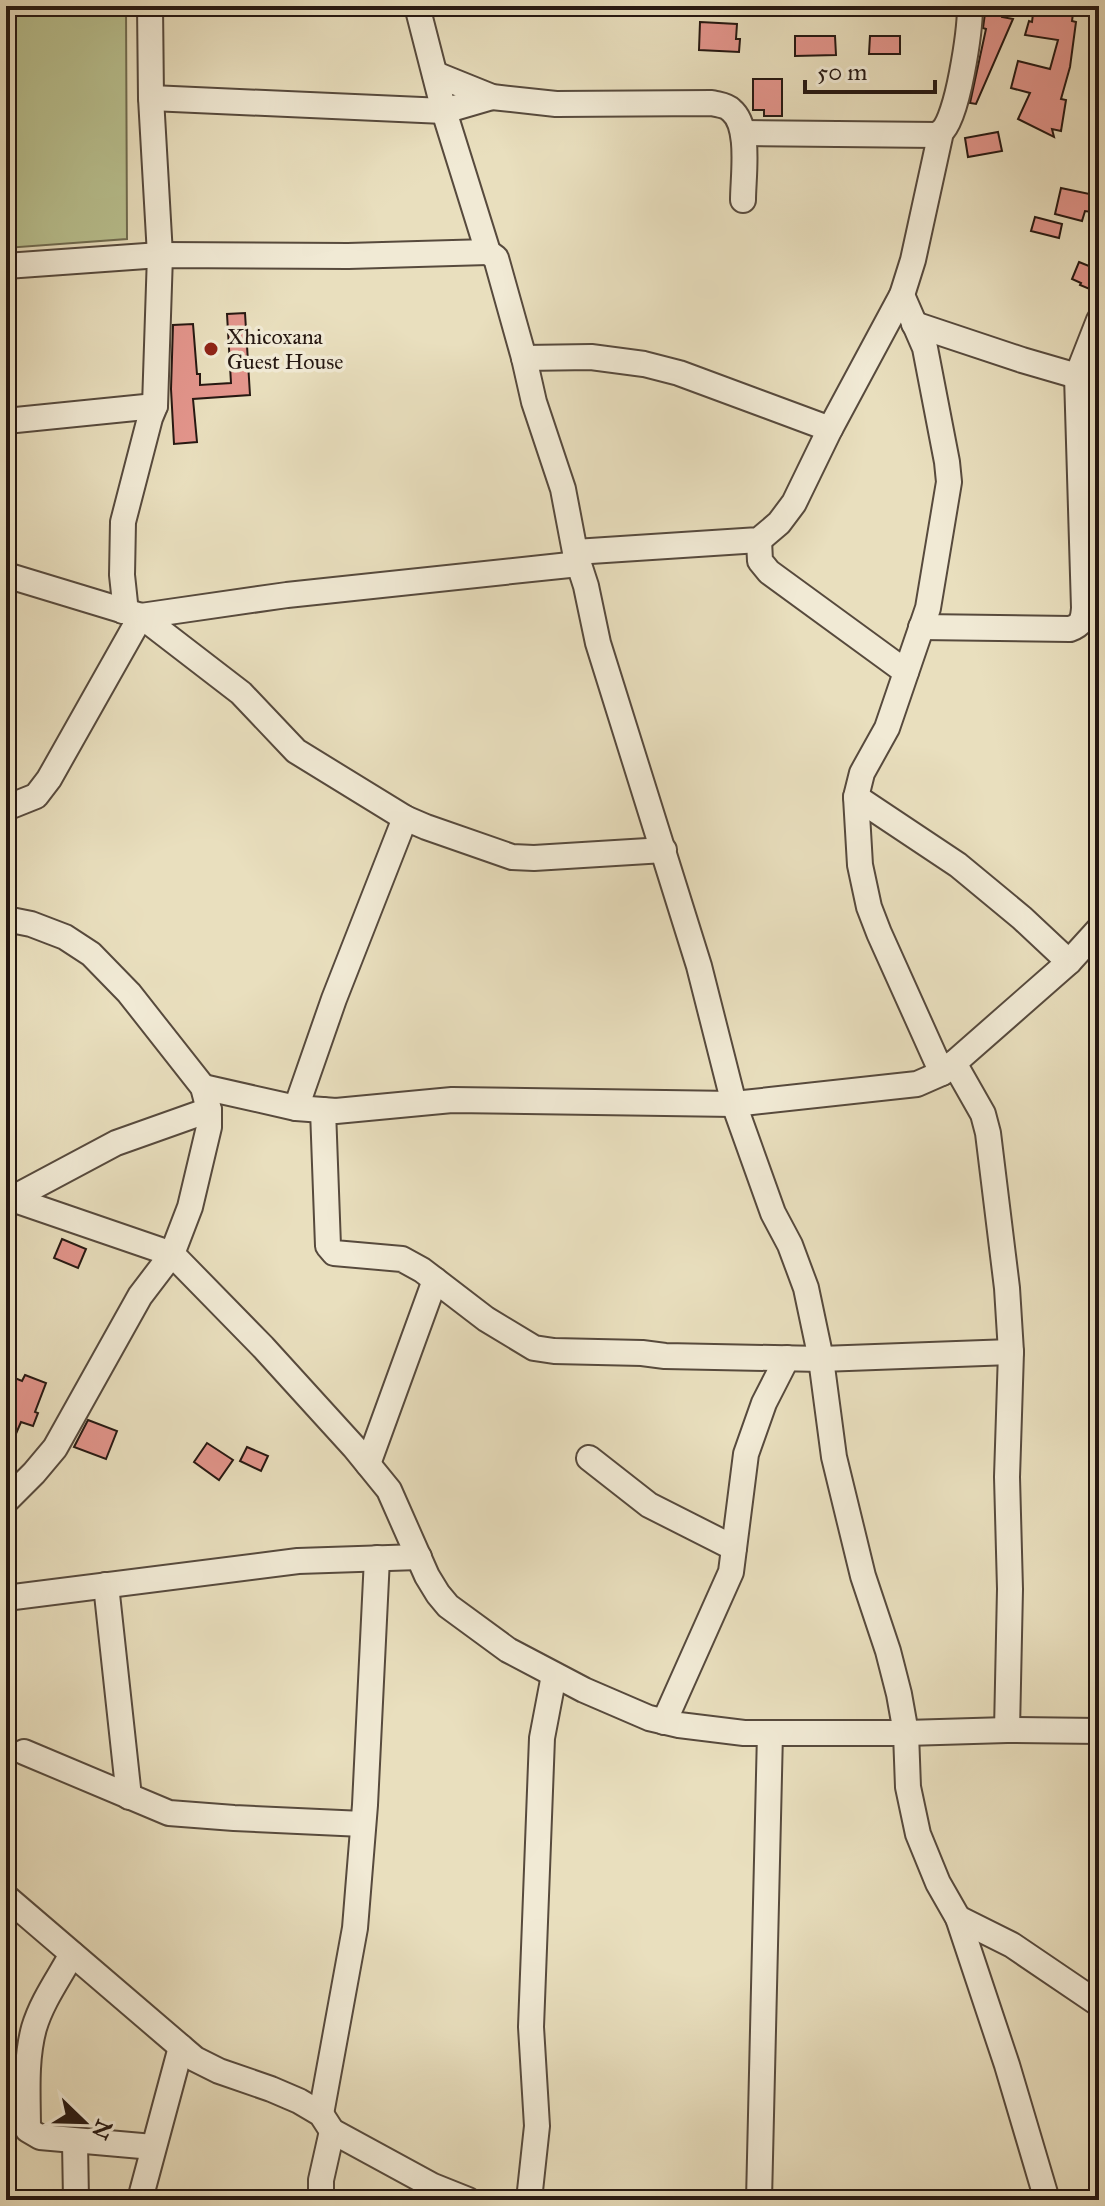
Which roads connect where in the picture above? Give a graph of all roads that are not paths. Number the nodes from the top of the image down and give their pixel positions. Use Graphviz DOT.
graph roads {
  1 [pos="150,6"];
  2 [pos="417,6"];
  3 [pos="970,6"];
  4 [pos="435,74"];
  5 [pos="492,97"];
  6 [pos="151,98"];
  7 [pos="444,111"];
  8 [pos="941,132"];
  9 [pos="744,133"];
  10 [pos="743,200"];
  11 [pos="488,252"];
  12 [pos="160,255"];
  13 [pos="6,266"];
  14 [pos="902,295"];
  15 [pos="1099,320"];
  16 [pos="914,324"];
  17 [pos="524,358"];
  18 [pos="1077,376"];
  19 [pos="155,406"];
  20 [pos="6,421"];
  21 [pos="830,429"];
  22 [pos="759,540"];
  23 [pos="577,558"];
  24 [pos="6,575"];
  25 [pos="132,613"];
  26 [pos="921,627"];
  27 [pos="906,672"];
  28 [pos="856,797"];
  29 [pos="6,808"];
  30 [pos="405,818"];
  31 [pos="664,850"];
  32 [pos="6,919"];
  33 [pos="1099,929"];
  34 [pos="1069,962"];
  35 [pos="948,1068"];
  36 [pos="206,1098"];
  37 [pos="734,1104"];
  38 [pos="296,1108"];
  39 [pos="323,1110"];
  40 [pos="9,1198"];
  41 [pos="172,1254"];
  42 [pos="435,1280"];
  43 [pos="1011,1352"];
  44 [pos="787,1358"];
  45 [pos="821,1359"];
  46 [pos="589,1458"];
  47 [pos="368,1464"];
  48 [pos="6,1501"];
  49 [pos="734,1548"];
  50 [pos="419,1557"];
  51 [pos="377,1558"];
  52 [pos="106,1585"];
  53 [pos="6,1598"];
  54 [pos="554,1675"];
  55 [pos="664,1722"];
  56 [pos="1007,1730"];
  57 [pos="1099,1731"];
  58 [pos="770,1733"];
  59 [pos="906,1733"];
  60 [pos="24,1752"];
  61 [pos="129,1797"];
  62 [pos="363,1824"];
  63 [pos="6,1897"];
  64 [pos="958,1918"];
  65 [pos="72,1954"];
  66 [pos="1099,2004"];
  67 [pos="181,2047"];
  68 [pos="326,2123"];
  69 [pos="75,2142"];
  70 [pos="153,2147"];
  71 [pos="142,2192"];
  72 [pos="432,2193"];
  73 [pos="76,2200"];
  74 [pos="321,2200"];
  75 [pos="468,2200"];
  76 [pos="529,2200"];
  77 [pos="759,2200"];
  78 [pos="1047,2200"];
  1 -- 6 [label="street"];
  2 -- 4 [label="street"];
  3 -- 8 [label="street"];
  4 -- 5 [label="street"];
  4 -- 7 [label="street"];
  5 -- 7 [label="street"];
  5 -- 9 [label="street"];
  6 -- 7 [label="street"];
  6 -- 12 [label="street"];
  7 -- 11 [label="street"];
  8 -- 9 [label="street"];
  8 -- 14 [label="street"];
  9 -- 10 [label="street"];
  11 -- 12 [label="street"];
  11 -- 17 [label="street"];
  12 -- 13 [label="street"];
  12 -- 19 [label="street"];
  14 -- 16 [label="street"];
  14 -- 21 [label="street"];
  15 -- 18 [label="street"];
  16 -- 18 [label="street"];
  16 -- 26 [label="street"];
  17 -- 21 [label="street"];
  17 -- 23 [label="street"];
  18 -- 26 [label="street"];
  19 -- 20 [label="street"];
  19 -- 25 [label="street"];
  21 -- 22 [label="street"];
  22 -- 23 [label="street"];
  22 -- 27 [label="street"];
  23 -- 25 [label="street"];
  23 -- 31 [label="street"];
  24 -- 25 [label="street"];
  25 -- 29 [label="street"];
  25 -- 30 [label="street"];
  26 -- 27 [label="street"];
  27 -- 28 [label="street"];
  28 -- 34 [label="street"];
  28 -- 35 [label="street"];
  30 -- 31 [label="street"];
  30 -- 38 [label="street"];
  31 -- 37 [label="street"];
  32 -- 36 [label="street"];
  33 -- 34 [label="street"];
  34 -- 35 [label="street"];
  35 -- 37 [label="street"];
  35 -- 43 [label="street"];
  36 -- 38 [label="street"];
  36 -- 40 [label="street"];
  36 -- 41 [label="street"];
  37 -- 39 [label="street"];
  37 -- 45 [label="street"];
  38 -- 39 [label="street"];
  39 -- 42 [label="street"];
  40 -- 41 [label="street"];
  41 -- 47 [label="street"];
  41 -- 48 [label="street"];
  42 -- 44 [label="street"];
  42 -- 47 [label="street"];
  43 -- 45 [label="street"];
  43 -- 56 [label="street"];
  44 -- 45 [label="street"];
  44 -- 49 [label="street"];
  45 -- 59 [label="street"];
  46 -- 49 [label="street"];
  47 -- 50 [label="street"];
  49 -- 55 [label="street"];
  50 -- 51 [label="street"];
  50 -- 54 [label="street"];
  51 -- 52 [label="street"];
  51 -- 62 [label="street"];
  52 -- 53 [label="street"];
  52 -- 61 [label="street"];
  54 -- 55 [label="street"];
  54 -- 76 [label="street"];
  55 -- 58 [label="street"];
  56 -- 57 [label="street"];
  56 -- 59 [label="street"];
  58 -- 59 [label="street"];
  58 -- 77 [label="street"];
  59 -- 64 [label="street"];
  60 -- 61 [label="street"];
  61 -- 62 [label="street"];
  62 -- 68 [label="street"];
  63 -- 65 [label="street"];
  64 -- 66 [label="street"];
  64 -- 78 [label="street"];
  65 -- 67 [label="street"];
  65 -- 69 [label="street"];
  67 -- 68 [label="street"];
  67 -- 70 [label="street"];
  68 -- 72 [label="street"];
  68 -- 74 [label="street"];
  69 -- 70 [label="street"];
  69 -- 73 [label="street"];
  70 -- 71 [label="street"];
  72 -- 75 [label="street"];
}
